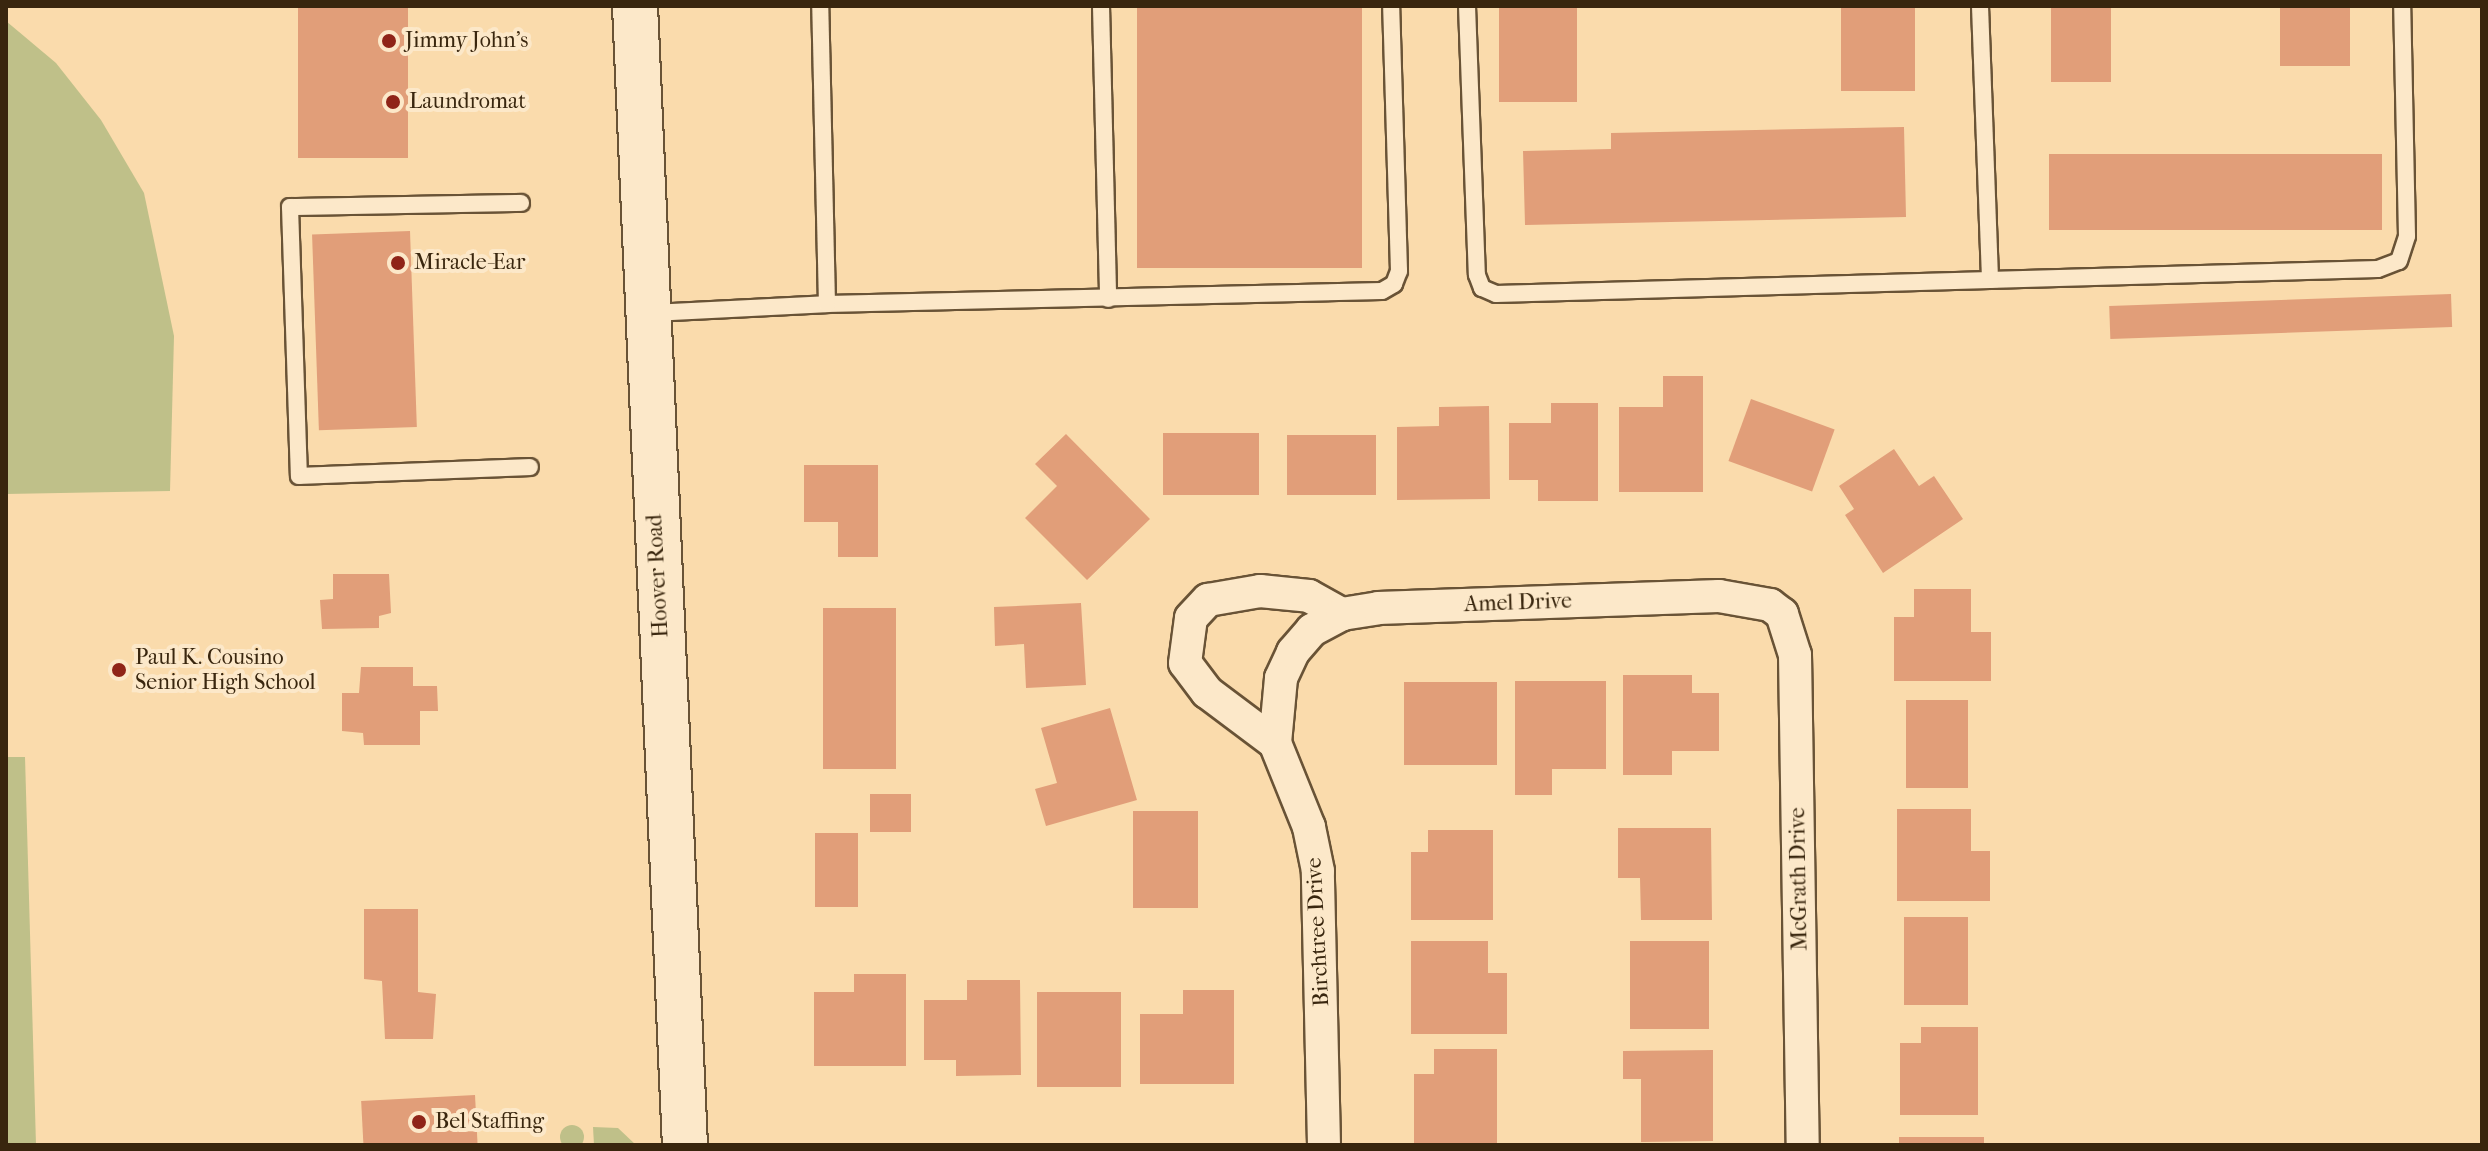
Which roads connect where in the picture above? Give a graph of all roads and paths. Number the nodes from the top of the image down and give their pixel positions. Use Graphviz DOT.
graph roads {
  1 [pos="635,6"];
  2 [pos="820,6"];
  3 [pos="1101,6"];
  4 [pos="1391,6"];
  5 [pos="1467,6"];
  6 [pos="1980,6"];
  7 [pos="2402,6"];
  8 [pos="521,203"];
  9 [pos="1990,280"];
  10 [pos="1108,299"];
  11 [pos="827,304"];
  12 [pos="646,313"];
  13 [pos="530,467"];
  14 [pos="1342,614"];
  15 [pos="1782,614"];
  16 [pos="1281,678"];
  17 [pos="1275,743"];
  18 [pos="685,1145"];
  19 [pos="1324,1145"];
  20 [pos="1803,1145"];
  1 -- 12 [label="main road, Hoover Road"];
  2 -- 11 [label="lane"];
  3 -- 10 [label="lane"];
  4 -- 10 [label="lane"];
  5 -- 9 [label="lane"];
  6 -- 9 [label="lane"];
  7 -- 9 [label="lane"];
  8 -- 13 [label="lane"];
  10 -- 11 [label="lane"];
  11 -- 12 [label="lane"];
  12 -- 18 [label="main road, Hoover Road"];
  14 -- 15 [label="street, Amel Drive"];
  14 -- 16 [label="street, Amel Drive"];
  14 -- 17 [label="street"];
  15 -- 20 [label="street, McGrath Drive"];
  16 -- 17 [label="street, Birchtree Drive"];
  17 -- 19 [label="street, Birchtree Drive"];
}
